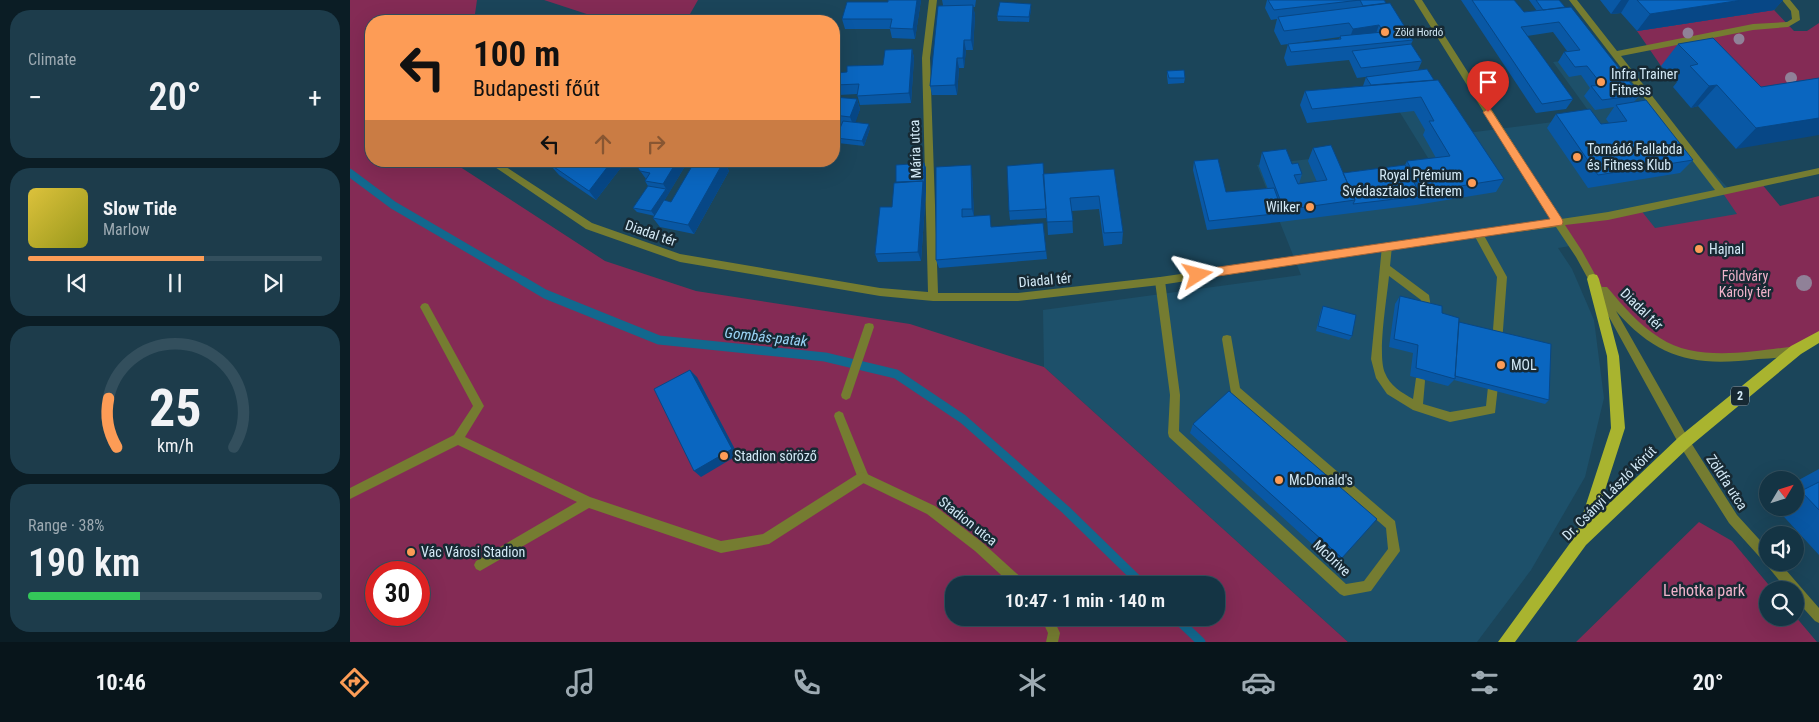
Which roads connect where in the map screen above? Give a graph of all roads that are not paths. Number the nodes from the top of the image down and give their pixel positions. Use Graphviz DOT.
graph roads {
  1 [pos="934,0"];
  2 [pos="1418,0"];
  3 [pos="1573,0"];
  4 [pos="1786,0"];
  5 [pos="1616,54"];
  6 [pos="499,167"];
  7 [pos="1819,171"];
  8 [pos="1722,192"];
  9 [pos="1558,222"];
  10 [pos="1478,233"];
  11 [pos="1387,246"];
  12 [pos="1385,268"];
  13 [pos="1593,279"];
  14 [pos="1160,281"];
  15 [pos="933,297"];
  16 [pos="425,307"];
  17 [pos="1426,308"];
  18 [pos="869,326"];
  19 [pos="1819,336"];
  20 [pos="1227,340"];
  21 [pos="1796,350"];
  22 [pos="1420,381"];
  23 [pos="846,395"];
  24 [pos="1417,407"];
  25 [pos="839,416"];
  26 [pos="458,439"];
  27 [pos="1684,442"];
  28 [pos="863,477"];
  29 [pos="350,494"];
  30 [pos="588,502"];
  31 [pos="1581,540"];
  32 [pos="1759,548"];
  33 [pos="480,565"];
  34 [pos="1779,571"];
  35 [pos="1011,576"];
  36 [pos="1819,617"];
  37 [pos="1051,626"];
  38 [pos="1052,642"];
  39 [pos="1506,642"];
  1 -- 15 [label="street, Mária utca"];
  2 -- 9 [label="street"];
  3 -- 5 [label="street"];
  4 -- 5 [label="street"];
  5 -- 8 [label="street"];
  6 -- 15 [label="street, Diadal tér"];
  7 -- 8 [label="street"];
  8 -- 9 [label="street"];
  9 -- 10 [label="street, Diadal tér"];
  9 -- 13 [label="street, Diadal tér"];
  10 -- 11 [label="street, Diadal tér"];
  10 -- 24 [label="street"];
  11 -- 12 [label="street"];
  11 -- 14 [label="street, Diadal tér"];
  12 -- 17 [label="street"];
  12 -- 24 [label="street"];
  13 -- 21 [label="street, Diadal tér"];
  13 -- 27 [label="street, Diadal tér"];
  13 -- 31 [label="main road"];
  14 -- 15 [label="street, Diadal tér"];
  14 -- 20 [label="street, McDrive"];
  16 -- 26 [label="street"];
  18 -- 23 [label="street"];
  19 -- 21 [label="main road, 2"];
  21 -- 27 [label="main road, 2"];
  22 -- 24 [label="street"];
  25 -- 28 [label="street"];
  26 -- 29 [label="street"];
  26 -- 30 [label="street"];
  27 -- 31 [label="main road, Dr. Csányi László körút / 2"];
  27 -- 32 [label="street, Zöldfa utca"];
  28 -- 30 [label="street"];
  28 -- 35 [label="street, Stadion utca"];
  30 -- 33 [label="street"];
  31 -- 39 [label="main road, Dr. Csányi László körút / 2"];
  34 -- 36 [label="street"];
  37 -- 38 [label="street"];
}
